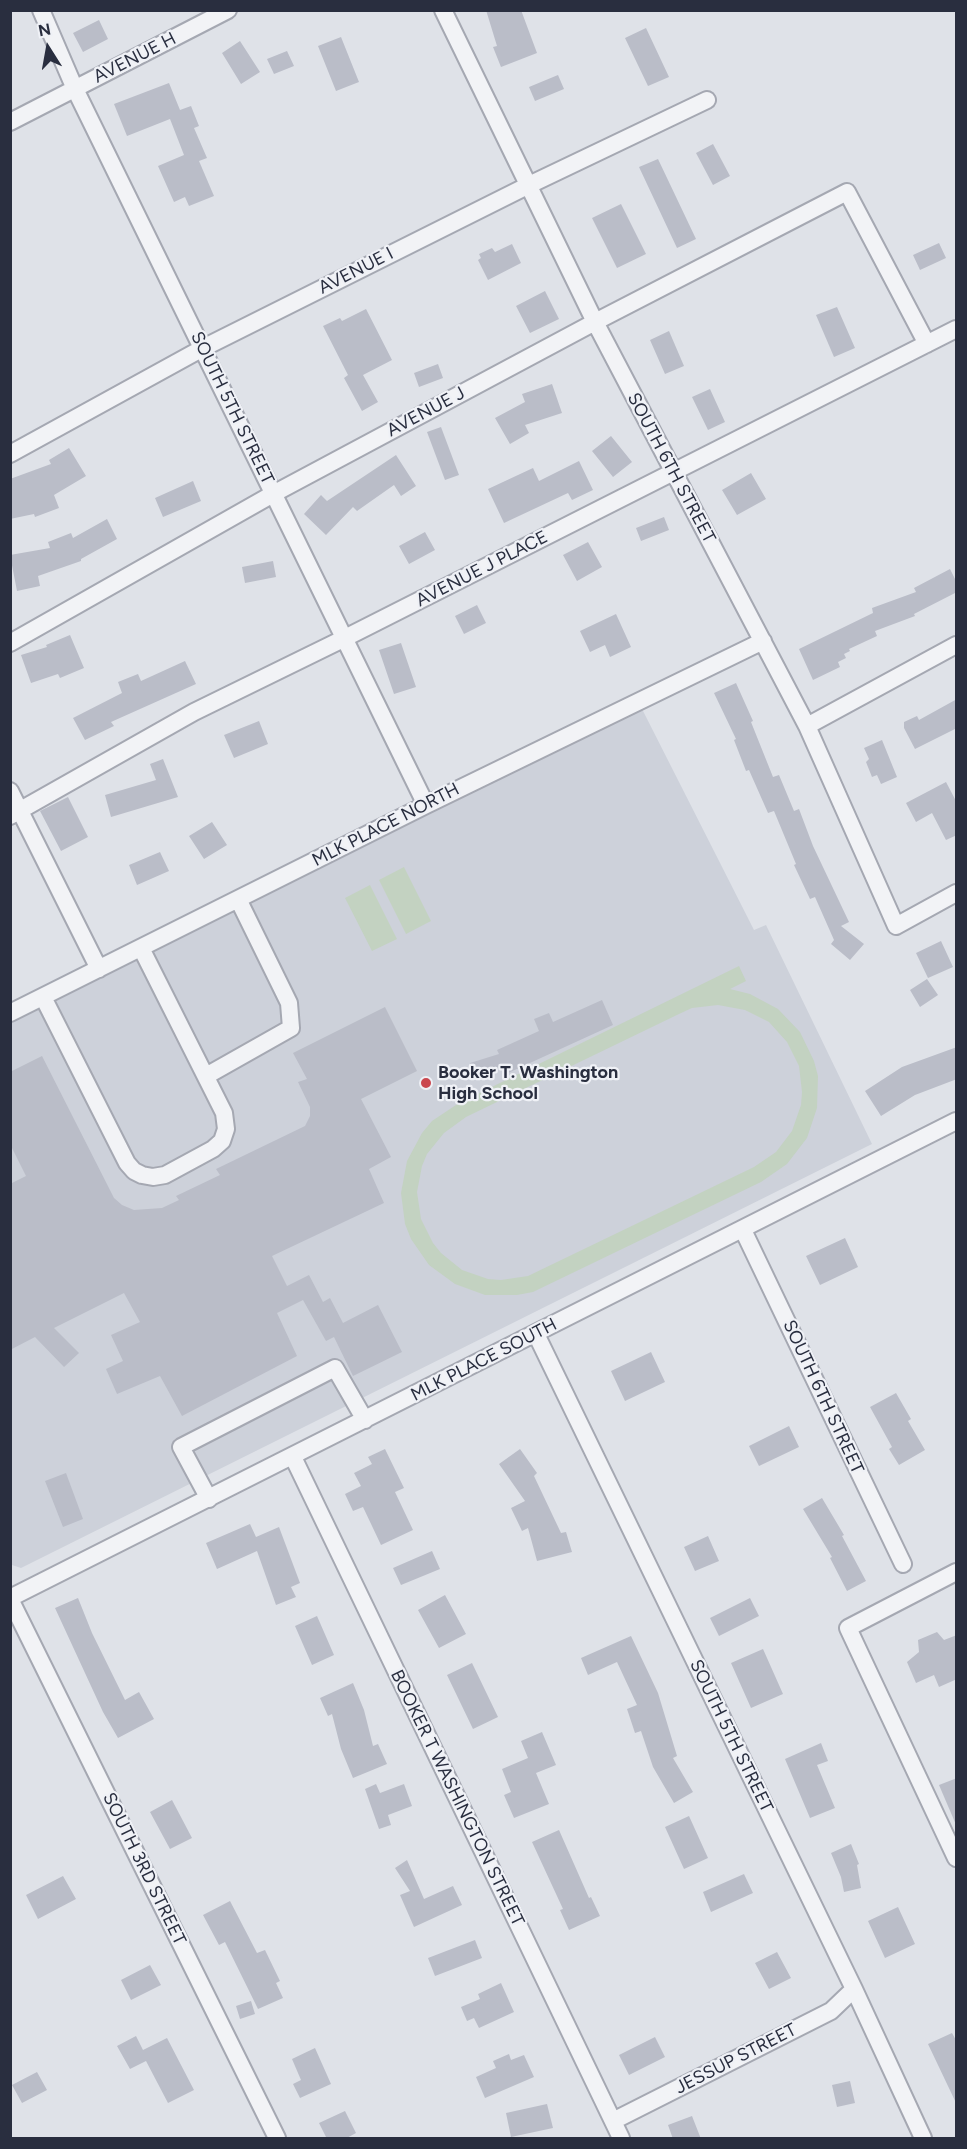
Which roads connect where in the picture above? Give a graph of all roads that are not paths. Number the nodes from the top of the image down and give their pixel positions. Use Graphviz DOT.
graph roads {
  1 [pos="41,10"];
  2 [pos="228,10"];
  3 [pos="443,10"];
  4 [pos="75,89"];
  5 [pos="707,100"];
  6 [pos="10,122"];
  7 [pos="527,186"];
  8 [pos="595,322"];
  9 [pos="957,329"];
  10 [pos="927,344"];
  11 [pos="203,348"];
  12 [pos="10,454"];
  13 [pos="673,473"];
  14 [pos="273,494"];
  15 [pos="343,639"];
  16 [pos="763,641"];
  17 [pos="10,643"];
  18 [pos="957,645"];
  19 [pos="807,726"];
  20 [pos="10,791"];
  21 [pos="426,805"];
  22 [pos="16,814"];
  23 [pos="957,893"];
  24 [pos="238,899"];
  25 [pos="141,948"];
  26 [pos="99,969"];
  27 [pos="43,997"];
  28 [pos="10,1013"];
  29 [pos="206,1076"];
  30 [pos="957,1121"];
  31 [pos="743,1230"];
  32 [pos="536,1334"];
  33 [pos="365,1420"];
  34 [pos="292,1457"];
  35 [pos="208,1499"];
  36 [pos="903,1564"];
  37 [pos="957,1572"];
  38 [pos="10,1599"];
  39 [pos="957,1858"];
  40 [pos="854,1989"];
  41 [pos="613,2121"];
  42 [pos="277,2139"];
  43 [pos="621,2139"];
  44 [pos="923,2139"];
  1 -- 4 [label="street, SOUTH 5TH STREET"];
  2 -- 4 [label="street, AVENUE H"];
  3 -- 7 [label="street, SOUTH 6TH STREET"];
  4 -- 6 [label="street, AVENUE H"];
  4 -- 11 [label="street, SOUTH 5TH STREET"];
  5 -- 7 [label="street, AVENUE I"];
  7 -- 8 [label="street, SOUTH 6TH STREET"];
  7 -- 11 [label="street, AVENUE I"];
  8 -- 10 [label="street, AVENUE J"];
  8 -- 13 [label="street, SOUTH 6TH STREET"];
  8 -- 14 [label="street, AVENUE J"];
  9 -- 10 [label="street, AVENUE J PLACE"];
  10 -- 13 [label="street, AVENUE J PLACE"];
  11 -- 12 [label="street, AVENUE I"];
  11 -- 14 [label="street, SOUTH 5TH STREET"];
  13 -- 15 [label="street, AVENUE J PLACE"];
  13 -- 16 [label="street, SOUTH 6TH STREET"];
  14 -- 15 [label="street, SOUTH 5TH STREET"];
  14 -- 17 [label="street, AVENUE J"];
  15 -- 21 [label="street, SOUTH 5TH STREET"];
  15 -- 22 [label="street, AVENUE J PLACE"];
  16 -- 19 [label="street, SOUTH 6TH STREET"];
  16 -- 21 [label="street, MLK PLACE NORTH"];
  18 -- 19 [label="street"];
  19 -- 23 [label="street, SOUTH 6TH STREET"];
  20 -- 22 [label="street"];
  21 -- 24 [label="street, MLK PLACE NORTH"];
  22 -- 26 [label="street"];
  24 -- 25 [label="street, MLK PLACE NORTH"];
  24 -- 29 [label="street"];
  25 -- 26 [label="street, MLK PLACE NORTH"];
  25 -- 29 [label="street"];
  26 -- 27 [label="street, MLK PLACE NORTH"];
  27 -- 28 [label="street, MLK PLACE NORTH"];
  27 -- 29 [label="street"];
  30 -- 31 [label="street, MLK PLACE SOUTH"];
  31 -- 32 [label="street, MLK PLACE SOUTH"];
  31 -- 36 [label="street, SOUTH 6TH STREET"];
  32 -- 33 [label="street, MLK PLACE SOUTH"];
  32 -- 40 [label="street, SOUTH 5TH STREET"];
  33 -- 34 [label="street, MLK PLACE SOUTH"];
  33 -- 35 [label="street"];
  34 -- 35 [label="street, MLK PLACE SOUTH"];
  34 -- 41 [label="street, BOOKER T WASHINGTON STREET"];
  35 -- 38 [label="street, MLK PLACE SOUTH"];
  37 -- 39 [label="street"];
  38 -- 42 [label="street, SOUTH 3RD STREET"];
  40 -- 41 [label="street, JESSUP STREET"];
  40 -- 44 [label="street, SOUTH 5TH STREET"];
  41 -- 43 [label="street, BOOKER T WASHINGTON STREET"];
}
